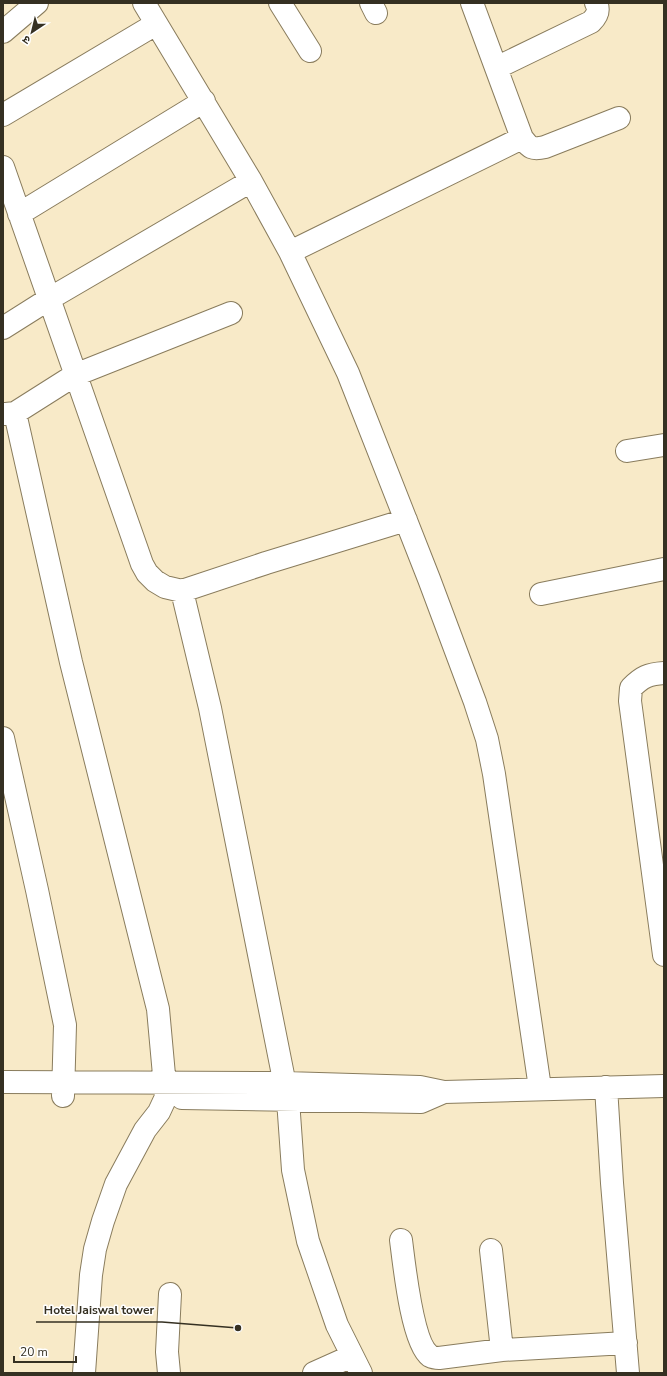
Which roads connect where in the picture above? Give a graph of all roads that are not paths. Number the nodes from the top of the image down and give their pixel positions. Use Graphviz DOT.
graph roads {
  1 [pos="37,3"];
  2 [pos="144,3"];
  3 [pos="280,3"];
  4 [pos="472,3"];
  5 [pos="596,3"];
  6 [pos="156,24"];
  7 [pos="3,32"];
  8 [pos="310,51"];
  9 [pos="496,68"];
  10 [pos="204,101"];
  11 [pos="3,114"];
  12 [pos="619,118"];
  13 [pos="522,138"];
  14 [pos="3,167"];
  15 [pos="251,181"];
  16 [pos="19,214"];
  17 [pos="290,252"];
  18 [pos="48,299"];
  19 [pos="231,313"];
  20 [pos="3,328"];
  21 [pos="75,375"];
  22 [pos="9,413"];
  23 [pos="664,445"];
  24 [pos="627,451"];
  25 [pos="406,520"];
  26 [pos="664,570"];
  27 [pos="182,591"];
  28 [pos="541,594"];
  29 [pos="664,673"];
  30 [pos="3,738"];
  31 [pos="664,955"];
  32 [pos="3,1082"];
  33 [pos="664,1086"];
  34 [pos="606,1087"];
  35 [pos="540,1088"];
  36 [pos="64,1090"];
  37 [pos="166,1090"];
  38 [pos="287,1092"];
  39 [pos="3,1097"];
  40 [pos="402,1240"];
  41 [pos="491,1250"];
  42 [pos="170,1294"];
  43 [pos="626,1343"];
  44 [pos="502,1350"];
  45 [pos="357,1365"];
  46 [pos="84,1373"];
  47 [pos="169,1373"];
  48 [pos="314,1373"];
  49 [pos="628,1373"];
  1 -- 7 [label="street"];
  2 -- 6 [label="street"];
  3 -- 8 [label="street"];
  4 -- 9 [label="street"];
  5 -- 9 [label="street"];
  6 -- 10 [label="street"];
  6 -- 11 [label="street"];
  9 -- 13 [label="street"];
  10 -- 15 [label="street"];
  10 -- 16 [label="street"];
  12 -- 13 [label="street"];
  13 -- 17 [label="street"];
  14 -- 16 [label="street"];
  15 -- 17 [label="street"];
  15 -- 18 [label="street"];
  16 -- 18 [label="street"];
  17 -- 25 [label="street"];
  18 -- 20 [label="street"];
  18 -- 21 [label="street"];
  19 -- 21 [label="street"];
  21 -- 22 [label="street"];
  21 -- 27 [label="street"];
  22 -- 37 [label="street"];
  23 -- 24 [label="street"];
  25 -- 27 [label="street"];
  25 -- 35 [label="street"];
  26 -- 28 [label="street"];
  27 -- 38 [label="street"];
  29 -- 31 [label="street"];
  30 -- 36 [label="street"];
  32 -- 36 [label="street"];
  33 -- 34 [label="street"];
  34 -- 35 [label="street"];
  34 -- 43 [label="street"];
  35 -- 38 [label="street"];
  36 -- 37 [label="street"];
  36 -- 39 [label="street"];
  37 -- 38 [label="street"];
  37 -- 46 [label="street"];
  38 -- 45 [label="street"];
  40 -- 44 [label="street"];
  41 -- 44 [label="street"];
  42 -- 47 [label="street"];
  43 -- 44 [label="street"];
  43 -- 49 [label="street"];
  45 -- 48 [label="street"];
}
